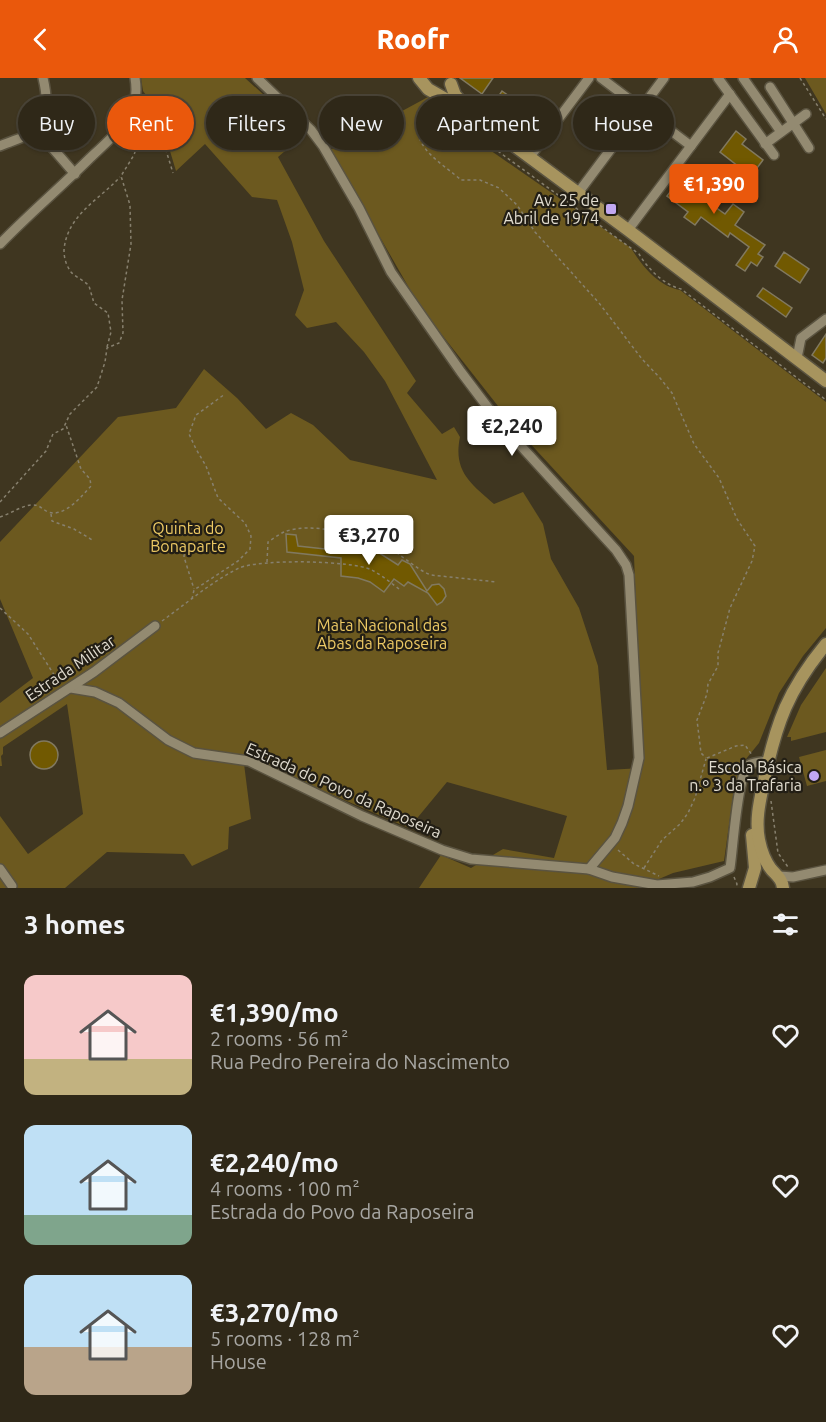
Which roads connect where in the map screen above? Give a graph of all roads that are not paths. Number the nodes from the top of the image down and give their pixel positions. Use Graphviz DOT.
graph roads {
  1 [pos="43,78"];
  2 [pos="135,78"];
  3 [pos="257,78"];
  4 [pos="589,78"];
  5 [pos="601,78"];
  6 [pos="618,78"];
  7 [pos="664,78"];
  8 [pos="720,78"];
  9 [pos="743,78"];
  10 [pos="421,79"];
  11 [pos="453,80"];
  12 [pos="611,86"];
  13 [pos="770,87"];
  14 [pos="433,92"];
  15 [pos="730,94"];
  16 [pos="45,96"];
  17 [pos="440,96"];
  18 [pos="456,96"];
  19 [pos="624,96"];
  20 [pos="651,96"];
  21 [pos="806,114"];
  22 [pos="792,124"];
  23 [pos="781,132"];
  24 [pos="674,133"];
  25 [pos="18,139"];
  26 [pos="765,144"];
  27 [pos="0,146"];
  28 [pos="691,146"];
  29 [pos="808,148"];
  30 [pos="54,150"];
  31 [pos="519,150"];
  32 [pos="610,150"];
  33 [pos="774,155"];
  34 [pos="529,158"];
  35 [pos="75,174"];
  36 [pos="578,193"];
  37 [pos="628,230"];
  38 [pos="0,244"];
  39 [pos="826,319"];
  40 [pos="797,358"];
  41 [pos="826,381"];
  42 [pos="155,626"];
  43 [pos="826,644"];
  44 [pos="68,690"];
  45 [pos="0,733"];
  46 [pos="768,761"];
  47 [pos="761,793"];
  48 [pos="0,869"];
  49 [pos="589,869"];
  50 [pos="826,870"];
  51 [pos="781,881"];
  52 [pos="749,885"];
  53 [pos="12,886"];
  1 -- 16 [label="street"];
  2 -- 35 [label="street"];
  3 -- 49 [label="street"];
  4 -- 34 [label="street"];
  5 -- 12 [label="street"];
  6 -- 12 [label="street"];
  7 -- 20 [label="street"];
  8 -- 15 [label="street"];
  9 -- 23 [label="street"];
  10 -- 14 [label="main road"];
  11 -- 14 [label="main road"];
  11 -- 18 [label="main road"];
  12 -- 19 [label="street"];
  13 -- 22 [label="street"];
  14 -- 17 [label="main road"];
  15 -- 26 [label="street"];
  15 -- 28 [label="street"];
  21 -- 22 [label="street"];
  22 -- 23 [label="street"];
  22 -- 29 [label="street"];
  23 -- 26 [label="street"];
  24 -- 28 [label="street"];
  25 -- 27 [label="street"];
  26 -- 33 [label="street"];
  28 -- 37 [label="street"];
  30 -- 35 [label="street"];
  31 -- 34 [label="main road"];
  32 -- 36 [label="street"];
  34 -- 36 [label="main road"];
  35 -- 38 [label="street"];
  36 -- 37 [label="main road"];
  37 -- 40 [label="main road"];
  39 -- 40 [label="street"];
  40 -- 41 [label="main road"];
  42 -- 44 [label="street, Estrada Militar"];
  43 -- 46 [label="main road"];
  44 -- 45 [label="street, Estrada Militar"];
  44 -- 49 [label="street, Estrada do Povo da Raposeira"];
  46 -- 47 [label="main road"];
  46 -- 49 [label="street, Estrada do Povo da Raposeira"];
  47 -- 51 [label="main road"];
  47 -- 52 [label="main road"];
  48 -- 53 [label="street"];
  50 -- 51 [label="street"];
  51 -- 52 [label="main road"];
}
